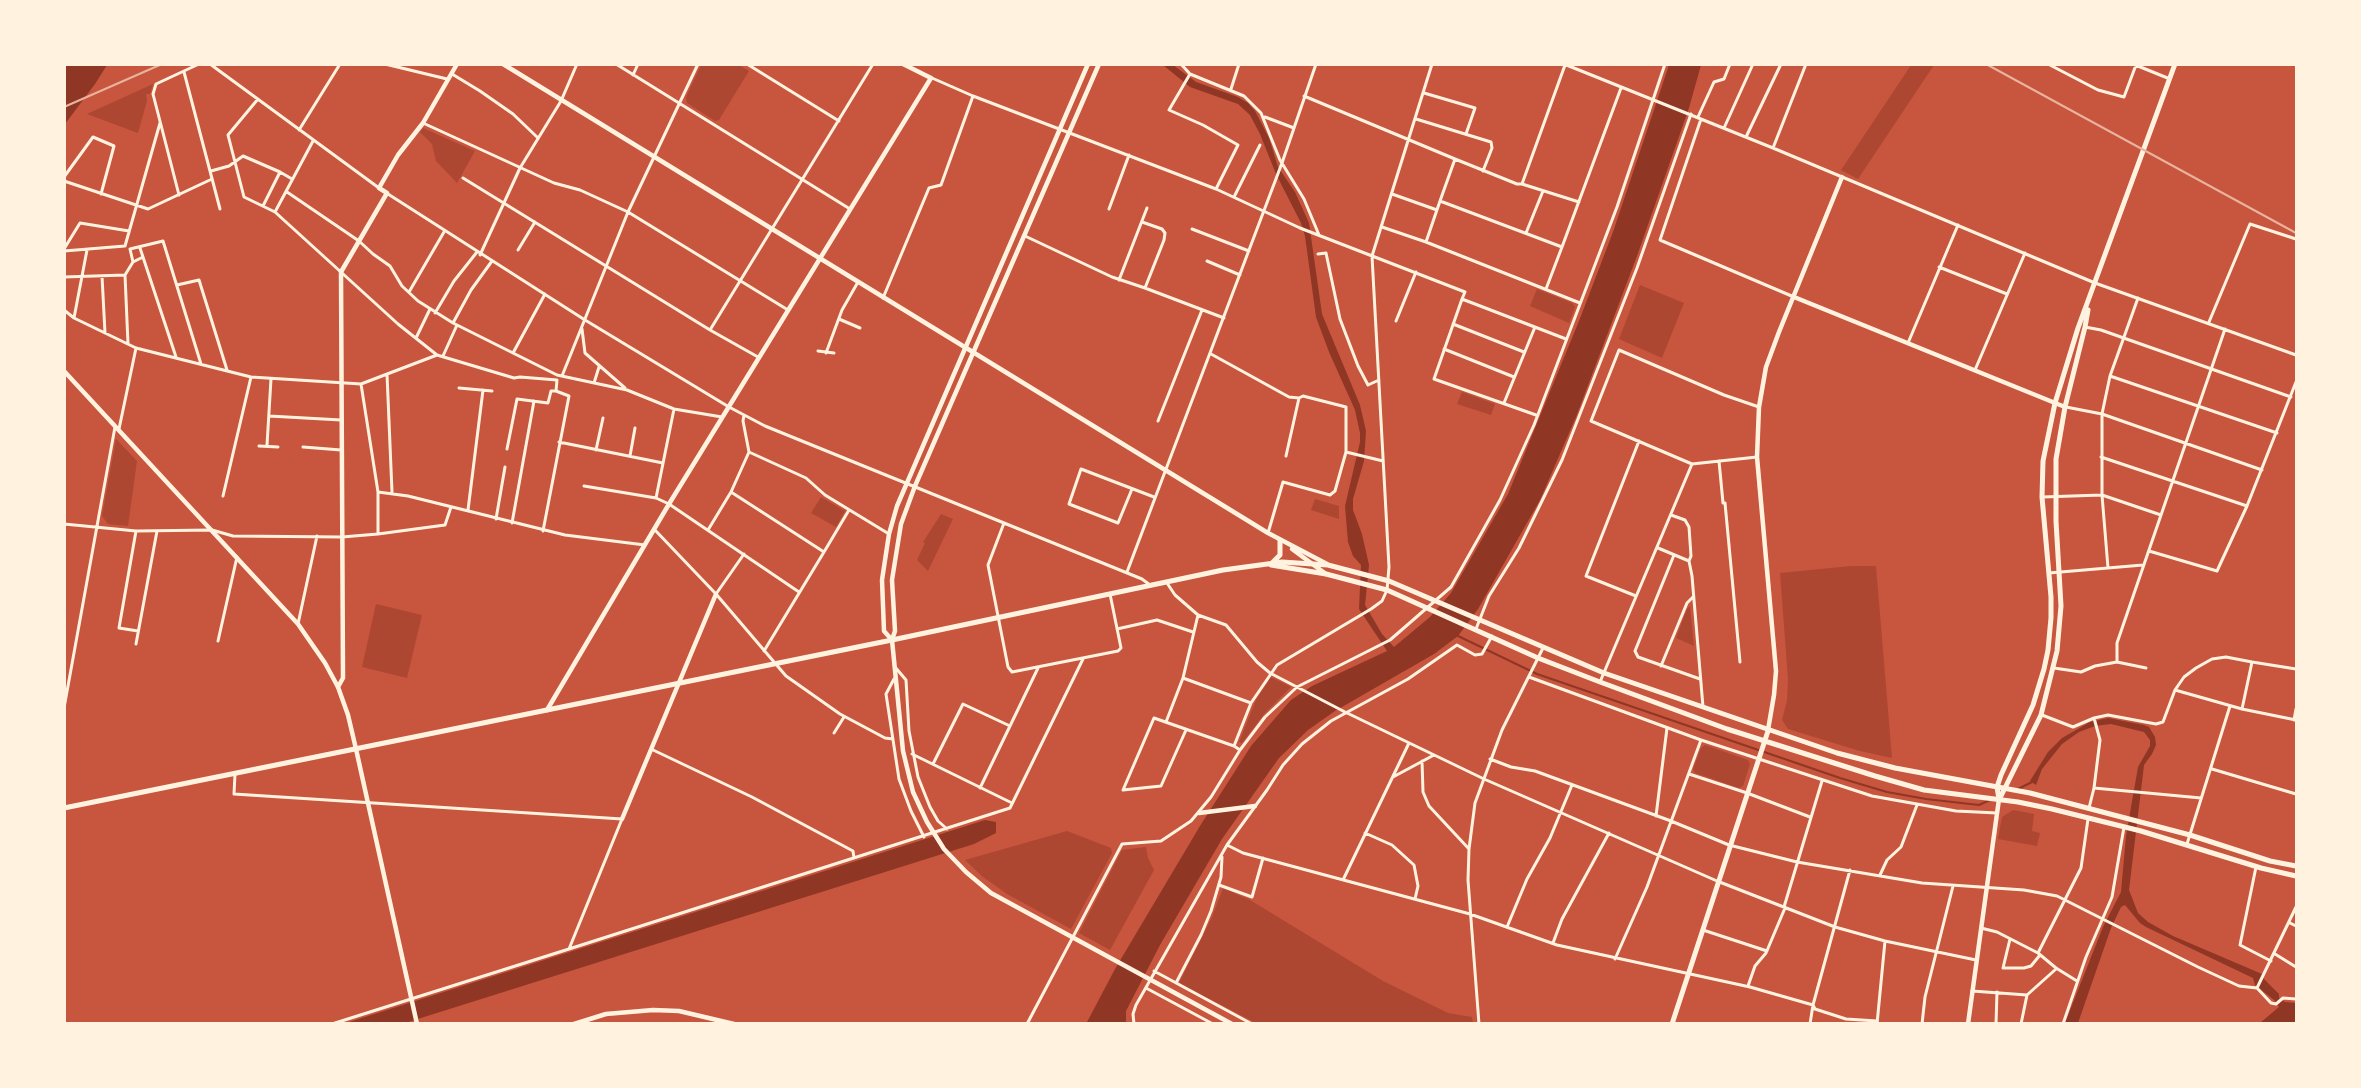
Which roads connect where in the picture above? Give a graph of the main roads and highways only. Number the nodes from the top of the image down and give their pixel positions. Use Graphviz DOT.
graph roads {
  1 [pos="2175,64"];
  2 [pos="2089,299"];
  3 [pos="1280,540"];
  4 [pos="1270,565"];
  5 [pos="1768,730"];
  6 [pos="1764,740"];
  7 [pos="1997,787"];
  8 [pos="2005,789"];
  9 [pos="1999,799"];
  10 [pos="64,808"];
  11 [pos="2296,866"];
  12 [pos="2296,876"];
  13 [pos="1672,1023"];
  1 -- 2 [label="main road"];
  2 -- 7 [label="main road"];
  2 -- 8 [label="main road"];
  3 -- 4 [label="main road"];
  4 -- 5 [label="main road"];
  4 -- 6 [label="main road"];
  4 -- 10 [label="main road"];
  5 -- 6 [label="main road"];
  5 -- 7 [label="main road"];
  6 -- 9 [label="main road"];
  6 -- 13 [label="main road"];
  7 -- 8 [label="main road"];
  7 -- 9 [label="main road"];
  8 -- 9 [label="main road"];
  8 -- 11 [label="main road"];
  9 -- 12 [label="main road"];
}
